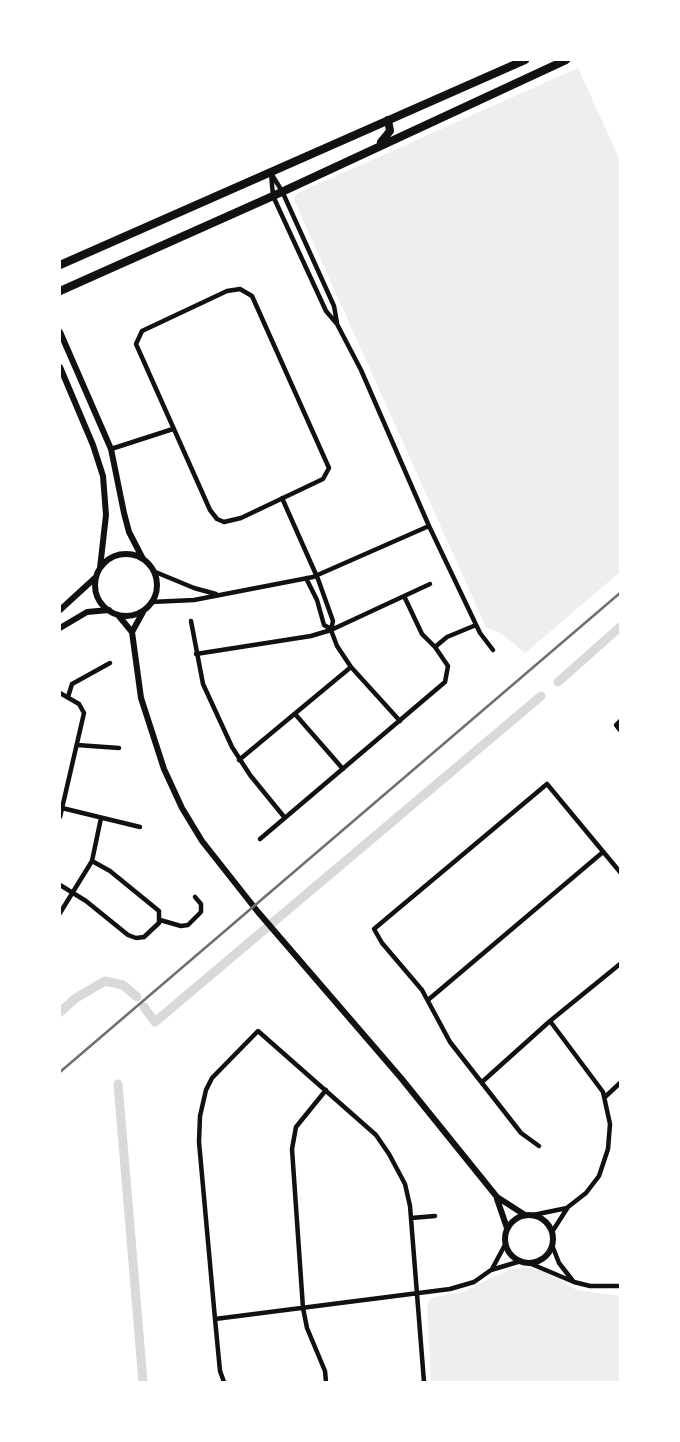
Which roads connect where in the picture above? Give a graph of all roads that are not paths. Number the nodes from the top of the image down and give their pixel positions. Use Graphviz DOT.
graph roads {
  1 [pos="525,60"];
  2 [pos="566,60"];
  3 [pos="388,120"];
  4 [pos="374,148"];
  5 [pos="271,173"];
  6 [pos="278,193"];
  7 [pos="60,265"];
  8 [pos="60,290"];
  9 [pos="337,324"];
  10 [pos="60,332"];
  11 [pos="60,367"];
  12 [pos="174,428"];
  13 [pos="111,449"];
  14 [pos="97,454"];
  15 [pos="282,498"];
  16 [pos="429,526"];
  17 [pos="143,559"];
  18 [pos="100,568"];
  19 [pos="153,571"];
  20 [pos="316,575"];
  21 [pos="96,577"];
  22 [pos="306,578"];
  23 [pos="430,584"];
  24 [pos="220,595"];
  25 [pos="404,596"];
  26 [pos="151,602"];
  27 [pos="60,610"];
  28 [pos="108,610"];
  29 [pos="144,610"];
  30 [pos="118,615"];
  31 [pos="191,621"];
  32 [pos="476,625"];
  33 [pos="60,628"];
  34 [pos="331,629"];
  35 [pos="132,632"];
  36 [pos="435,647"];
  37 [pos="493,650"];
  38 [pos="196,654"];
  39 [pos="110,663"];
  40 [pos="351,667"];
  41 [pos="60,693"];
  42 [pos="68,697"];
  43 [pos="295,714"];
  44 [pos="400,721"];
  45 [pos="621,721"];
  46 [pos="621,730"];
  47 [pos="77,745"];
  48 [pos="119,748"];
  49 [pos="239,760"];
  50 [pos="343,769"];
  51 [pos="62,808"];
  52 [pos="60,817"];
  53 [pos="101,818"];
  54 [pos="285,818"];
  55 [pos="140,827"];
  56 [pos="260,839"];
  57 [pos="603,852"];
  58 [pos="92,861"];
  59 [pos="621,872"];
  60 [pos="60,885"];
  61 [pos="73,892"];
  62 [pos="195,897"];
  63 [pos="60,913"];
  64 [pos="160,920"];
  65 [pos="621,964"];
  66 [pos="428,1000"];
  67 [pos="550,1021"];
  68 [pos="482,1082"];
  69 [pos="621,1083"];
  70 [pos="326,1090"];
  71 [pos="605,1097"];
  72 [pos="539,1146"];
  73 [pos="497,1197"];
  74 [pos="568,1207"];
  75 [pos="529,1215"];
  76 [pos="435,1216"];
  77 [pos="411,1218"];
  78 [pos="507,1231"];
  79 [pos="552,1232"];
  80 [pos="506,1243"];
  81 [pos="552,1245"];
  82 [pos="521,1261"];
  83 [pos="529,1263"];
  84 [pos="491,1270"];
  85 [pos="573,1282"];
  86 [pos="621,1286"];
  87 [pos="418,1293"];
  88 [pos="303,1308"];
  89 [pos="215,1319"];
  90 [pos="224,1382"];
  91 [pos="326,1382"];
  92 [pos="424,1382"];
  1 -- 3 [label="main road"];
  2 -- 4 [label="main road"];
  3 -- 4 [label="main road"];
  3 -- 5 [label="main road"];
  4 -- 6 [label="main road"];
  5 -- 6 [label="street"];
  5 -- 6 [label="street"];
  5 -- 7 [label="main road"];
  6 -- 8 [label="main road"];
  6 -- 9 [label="street"];
  6 -- 9 [label="street"];
  9 -- 16 [label="street"];
  10 -- 13 [label="street"];
  11 -- 14 [label="street"];
  12 -- 13 [label="street"];
  12 -- 15 [label="street"];
  12 -- 15 [label="street"];
  13 -- 14 [label="street"];
  13 -- 17 [label="street"];
  14 -- 18 [label="street"];
  15 -- 20 [label="street"];
  16 -- 20 [label="street"];
  16 -- 32 [label="street"];
  17 -- 18 [label="street"];
  17 -- 19 [label="street"];
  18 -- 21 [label="street"];
  19 -- 24 [label="street"];
  19 -- 26 [label="street"];
  20 -- 22 [label="street"];
  20 -- 34 [label="street"];
  21 -- 27 [label="street"];
  21 -- 28 [label="street"];
  22 -- 24 [label="street"];
  22 -- 34 [label="street"];
  23 -- 25 [label="street"];
  24 -- 26 [label="street"];
  25 -- 34 [label="street"];
  25 -- 36 [label="street"];
  26 -- 29 [label="street"];
  28 -- 30 [label="street"];
  28 -- 33 [label="street"];
  29 -- 30 [label="street"];
  29 -- 35 [label="street"];
  30 -- 35 [label="street"];
  31 -- 38 [label="street"];
  32 -- 36 [label="street"];
  32 -- 37 [label="street"];
  34 -- 38 [label="street"];
  34 -- 40 [label="street"];
  35 -- 73 [label="street"];
  36 -- 44 [label="street"];
  38 -- 49 [label="street"];
  39 -- 42 [label="street"];
  40 -- 43 [label="street"];
  40 -- 44 [label="street"];
  41 -- 42 [label="street"];
  42 -- 47 [label="street"];
  43 -- 49 [label="street"];
  43 -- 50 [label="street"];
  44 -- 50 [label="street"];
  45 -- 46 [label="street"];
  47 -- 48 [label="street"];
  47 -- 51 [label="street"];
  49 -- 54 [label="street"];
  50 -- 54 [label="street"];
  51 -- 52 [label="street"];
  51 -- 53 [label="street"];
  53 -- 55 [label="street"];
  53 -- 58 [label="street"];
  54 -- 56 [label="street"];
  57 -- 59 [label="street"];
  57 -- 66 [label="street"];
  57 -- 66 [label="street"];
  58 -- 61 [label="street"];
  58 -- 64 [label="street"];
  60 -- 61 [label="street"];
  61 -- 63 [label="street"];
  61 -- 64 [label="street"];
  62 -- 64 [label="street"];
  65 -- 67 [label="street"];
  66 -- 68 [label="street"];
  67 -- 68 [label="street"];
  67 -- 71 [label="street"];
  68 -- 72 [label="street"];
  69 -- 71 [label="street"];
  70 -- 77 [label="street"];
  70 -- 88 [label="street"];
  70 -- 89 [label="street"];
  71 -- 74 [label="street"];
  73 -- 75 [label="street"];
  73 -- 78 [label="street"];
  74 -- 75 [label="street"];
  74 -- 79 [label="street"];
  75 -- 78 [label="street"];
  75 -- 79 [label="street"];
  76 -- 77 [label="street"];
  77 -- 87 [label="street"];
  78 -- 80 [label="street"];
  79 -- 81 [label="street"];
  80 -- 82 [label="street"];
  80 -- 84 [label="street"];
  81 -- 83 [label="street"];
  81 -- 85 [label="street"];
  82 -- 83 [label="street"];
  82 -- 84 [label="street"];
  83 -- 85 [label="street"];
  84 -- 87 [label="street"];
  85 -- 86 [label="street"];
  87 -- 88 [label="street"];
  87 -- 92 [label="street"];
  88 -- 89 [label="street"];
  88 -- 91 [label="street"];
  89 -- 90 [label="street"];
}
